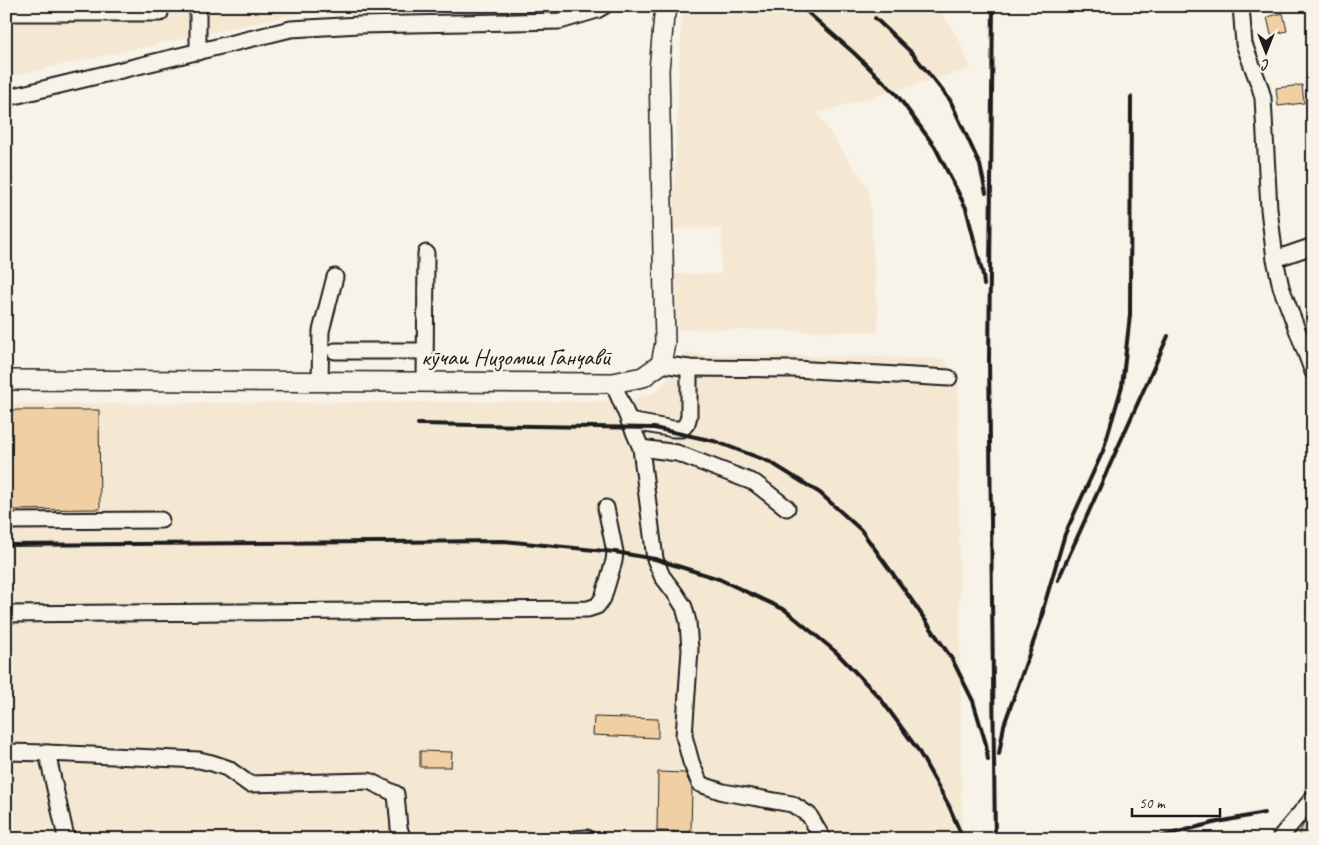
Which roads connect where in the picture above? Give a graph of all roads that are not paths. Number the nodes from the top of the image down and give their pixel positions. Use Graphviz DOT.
graph roads {
  1 [pos="198,6"];
  2 [pos="604,6"];
  3 [pos="669,6"];
  4 [pos="1241,6"];
  5 [pos="6,13"];
  6 [pos="160,13"];
  7 [pos="198,52"];
  8 [pos="6,98"];
  9 [pos="1313,246"];
  10 [pos="426,253"];
  11 [pos="1275,258"];
  12 [pos="334,277"];
  13 [pos="1309,349"];
  14 [pos="335,351"];
  15 [pos="425,351"];
  16 [pos="661,364"];
  17 [pos="688,368"];
  18 [pos="1313,372"];
  19 [pos="949,378"];
  20 [pos="6,380"];
  21 [pos="320,382"];
  22 [pos="425,382"];
  23 [pos="613,383"];
  24 [pos="629,421"];
  25 [pos="641,448"];
  26 [pos="606,508"];
  27 [pos="787,508"];
  28 [pos="161,520"];
  29 [pos="6,521"];
  30 [pos="6,614"];
  31 [pos="6,752"];
  32 [pos="48,753"];
  33 [pos="1313,798"];
  34 [pos="66,837"];
  35 [pos="586,838"];
  36 [pos="403,839"];
  37 [pos="574,839"];
  38 [pos="823,839"];
  39 [pos="1280,839"];
  1 -- 7 [label="street"];
  2 -- 7 [label="street"];
  3 -- 16 [label="main road"];
  4 -- 11 [label="street"];
  5 -- 6 [label="street"];
  7 -- 8 [label="street"];
  9 -- 11 [label="street"];
  10 -- 15 [label="street"];
  11 -- 13 [label="street"];
  12 -- 21 [label="street"];
  13 -- 18 [label="street"];
  14 -- 15 [label="street"];
  15 -- 22 [label="street"];
  16 -- 17 [label="street"];
  16 -- 23 [label="main road, кӯчаи Низомии Ганҷавӣ"];
  17 -- 19 [label="street"];
  17 -- 24 [label="street"];
  20 -- 21 [label="main road, кӯчаи Низомии Ганҷавӣ"];
  21 -- 22 [label="main road, кӯчаи Низомии Ганҷавӣ"];
  22 -- 23 [label="main road, кӯчаи Низомии Ганҷавӣ"];
  23 -- 24 [label="street"];
  24 -- 25 [label="street"];
  25 -- 27 [label="street"];
  25 -- 38 [label="street"];
  26 -- 30 [label="street"];
  28 -- 29 [label="street"];
  31 -- 32 [label="street"];
  32 -- 34 [label="street"];
  32 -- 36 [label="street"];
  33 -- 39 [label="street"];
  35 -- 37 [label="street"];
}
